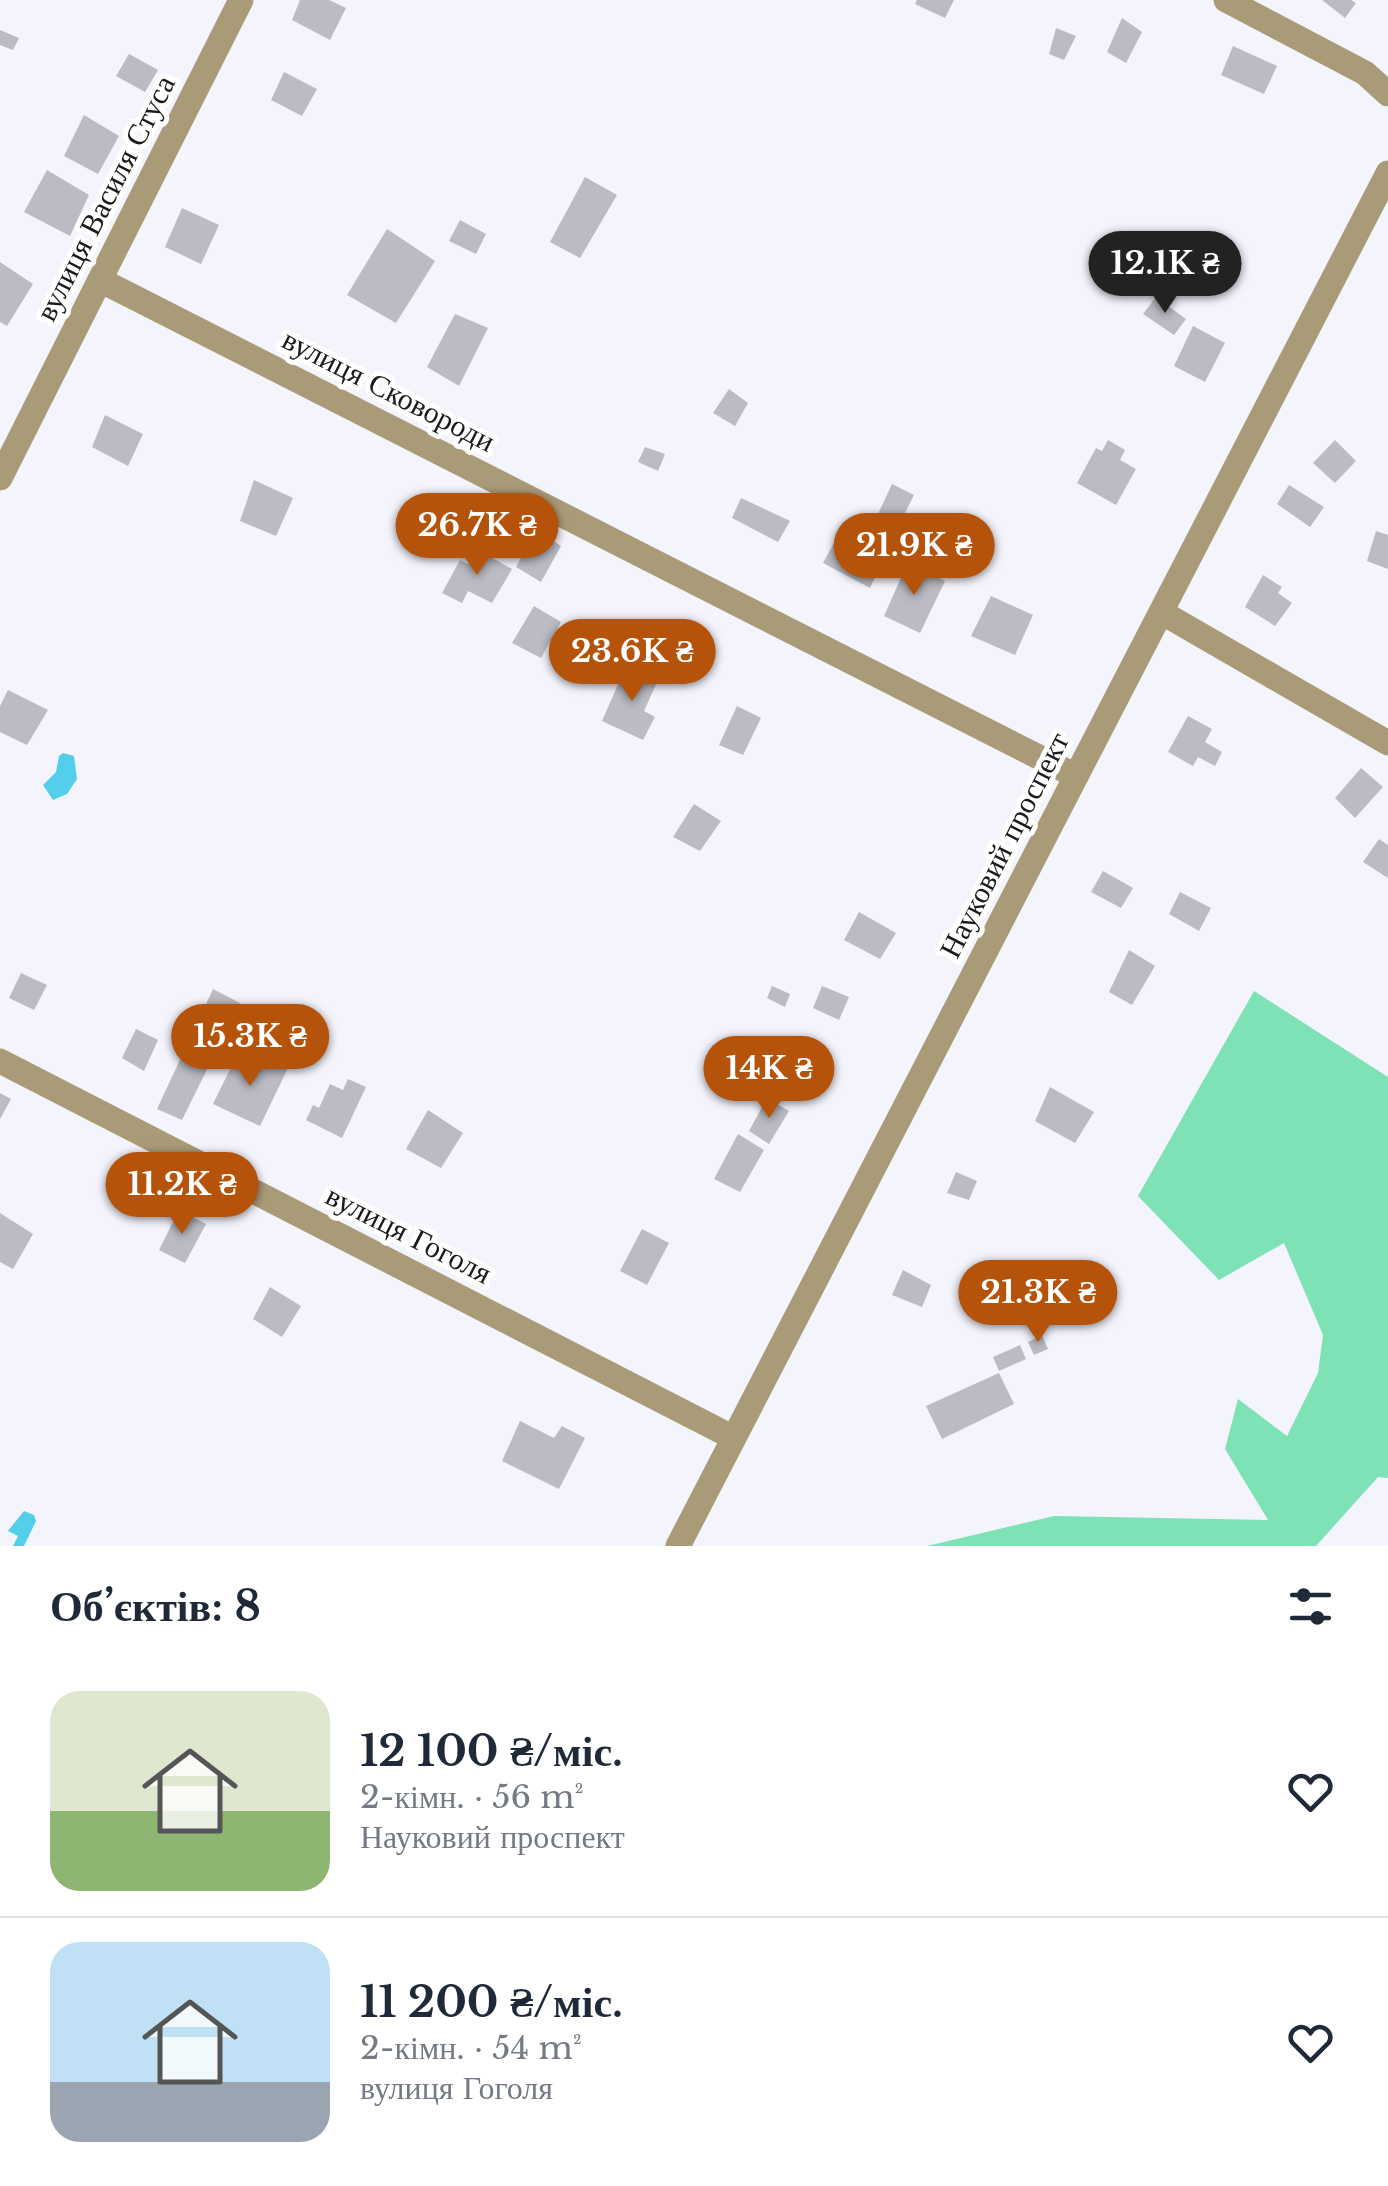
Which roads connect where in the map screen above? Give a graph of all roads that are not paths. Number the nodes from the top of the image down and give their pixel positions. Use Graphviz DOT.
graph roads {
  1 [pos="241,0"];
  2 [pos="1226,0"];
  3 [pos="1388,94"];
  4 [pos="1387,176"];
  5 [pos="100,280"];
  6 [pos="0,478"];
  7 [pos="1161,612"];
  8 [pos="1388,744"];
  9 [pos="1076,776"];
  10 [pos="0,1062"];
  11 [pos="734,1438"];
  12 [pos="678,1546"];
  1 -- 5 [label="street, вулиця Василя Стуса"];
  2 -- 3 [label="street"];
  4 -- 7 [label="street, Науковий проспект"];
  5 -- 6 [label="street, вулиця Василя Стуса"];
  5 -- 9 [label="street, вулиця Сковороди"];
  7 -- 8 [label="street"];
  7 -- 9 [label="street, Науковий проспект"];
  9 -- 11 [label="street, Науковий проспект"];
  10 -- 11 [label="street, вулиця Гоголя"];
  11 -- 12 [label="street, Науковий проспект"];
}
